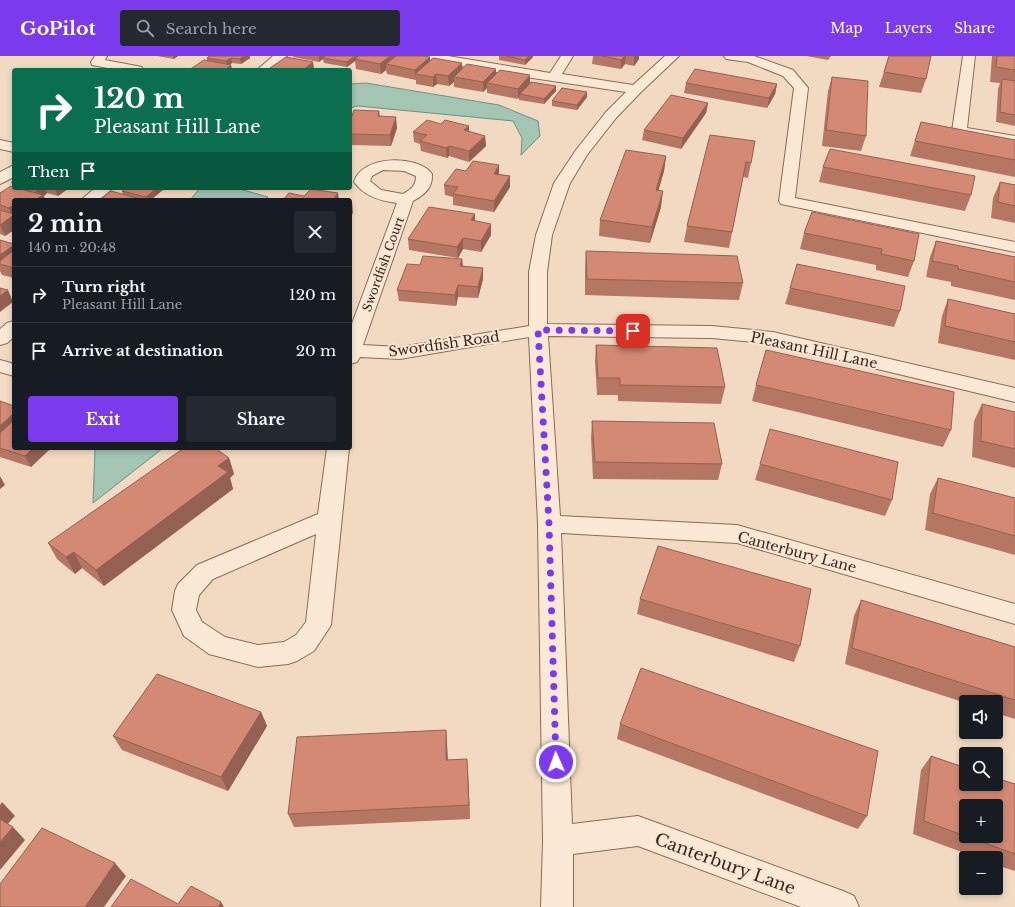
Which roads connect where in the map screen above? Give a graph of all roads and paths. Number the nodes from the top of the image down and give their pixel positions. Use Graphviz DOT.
graph roads {
  1 [pos="101,56"];
  2 [pos="281,56"];
  3 [pos="426,56"];
  4 [pos="567,56"];
  5 [pos="673,56"];
  6 [pos="730,56"];
  7 [pos="969,56"];
  8 [pos="127,68"];
  9 [pos="266,68"];
  10 [pos="554,77"];
  11 [pos="636,89"];
  12 [pos="1015,140"];
  13 [pos="0,144"];
  14 [pos="12,147"];
  15 [pos="102,190"];
  16 [pos="92,198"];
  17 [pos="406,199"];
  18 [pos="1015,247"];
  19 [pos="12,329"];
  20 [pos="538,330"];
  21 [pos="0,339"];
  22 [pos="352,348"];
  23 [pos="352,354"];
  24 [pos="0,366"];
  25 [pos="12,369"];
  26 [pos="1015,395"];
  27 [pos="338,450"];
  28 [pos="329,519"];
  29 [pos="549,524"];
  30 [pos="1015,614"];
  31 [pos="558,841"];
  32 [pos="557,907"];
  33 [pos="843,907"];
  1 -- 8 [label="street"];
  2 -- 9 [label="street"];
  3 -- 10 [label="street"];
  4 -- 10 [label="street"];
  5 -- 11 [label="street"];
  6 -- 18 [label="street"];
  7 -- 12 [label="street"];
  10 -- 11 [label="street"];
  11 -- 20 [label="street"];
  13 -- 14 [label="street"];
  15 -- 16 [label="street"];
  17 -- 22 [label="street, Swordfish Court"];
  19 -- 21 [label="street"];
  20 -- 23 [label="street, Swordfish Road"];
  20 -- 26 [label="street, Pleasant Hill Lane"];
  20 -- 29 [label="street"];
  24 -- 25 [label="street"];
  27 -- 28 [label="street"];
  28 -- 28 [label="street"];
  29 -- 30 [label="street, Canterbury Lane"];
  29 -- 31 [label="street"];
  31 -- 32 [label="street"];
  31 -- 33 [label="street, Canterbury Lane"];
}
